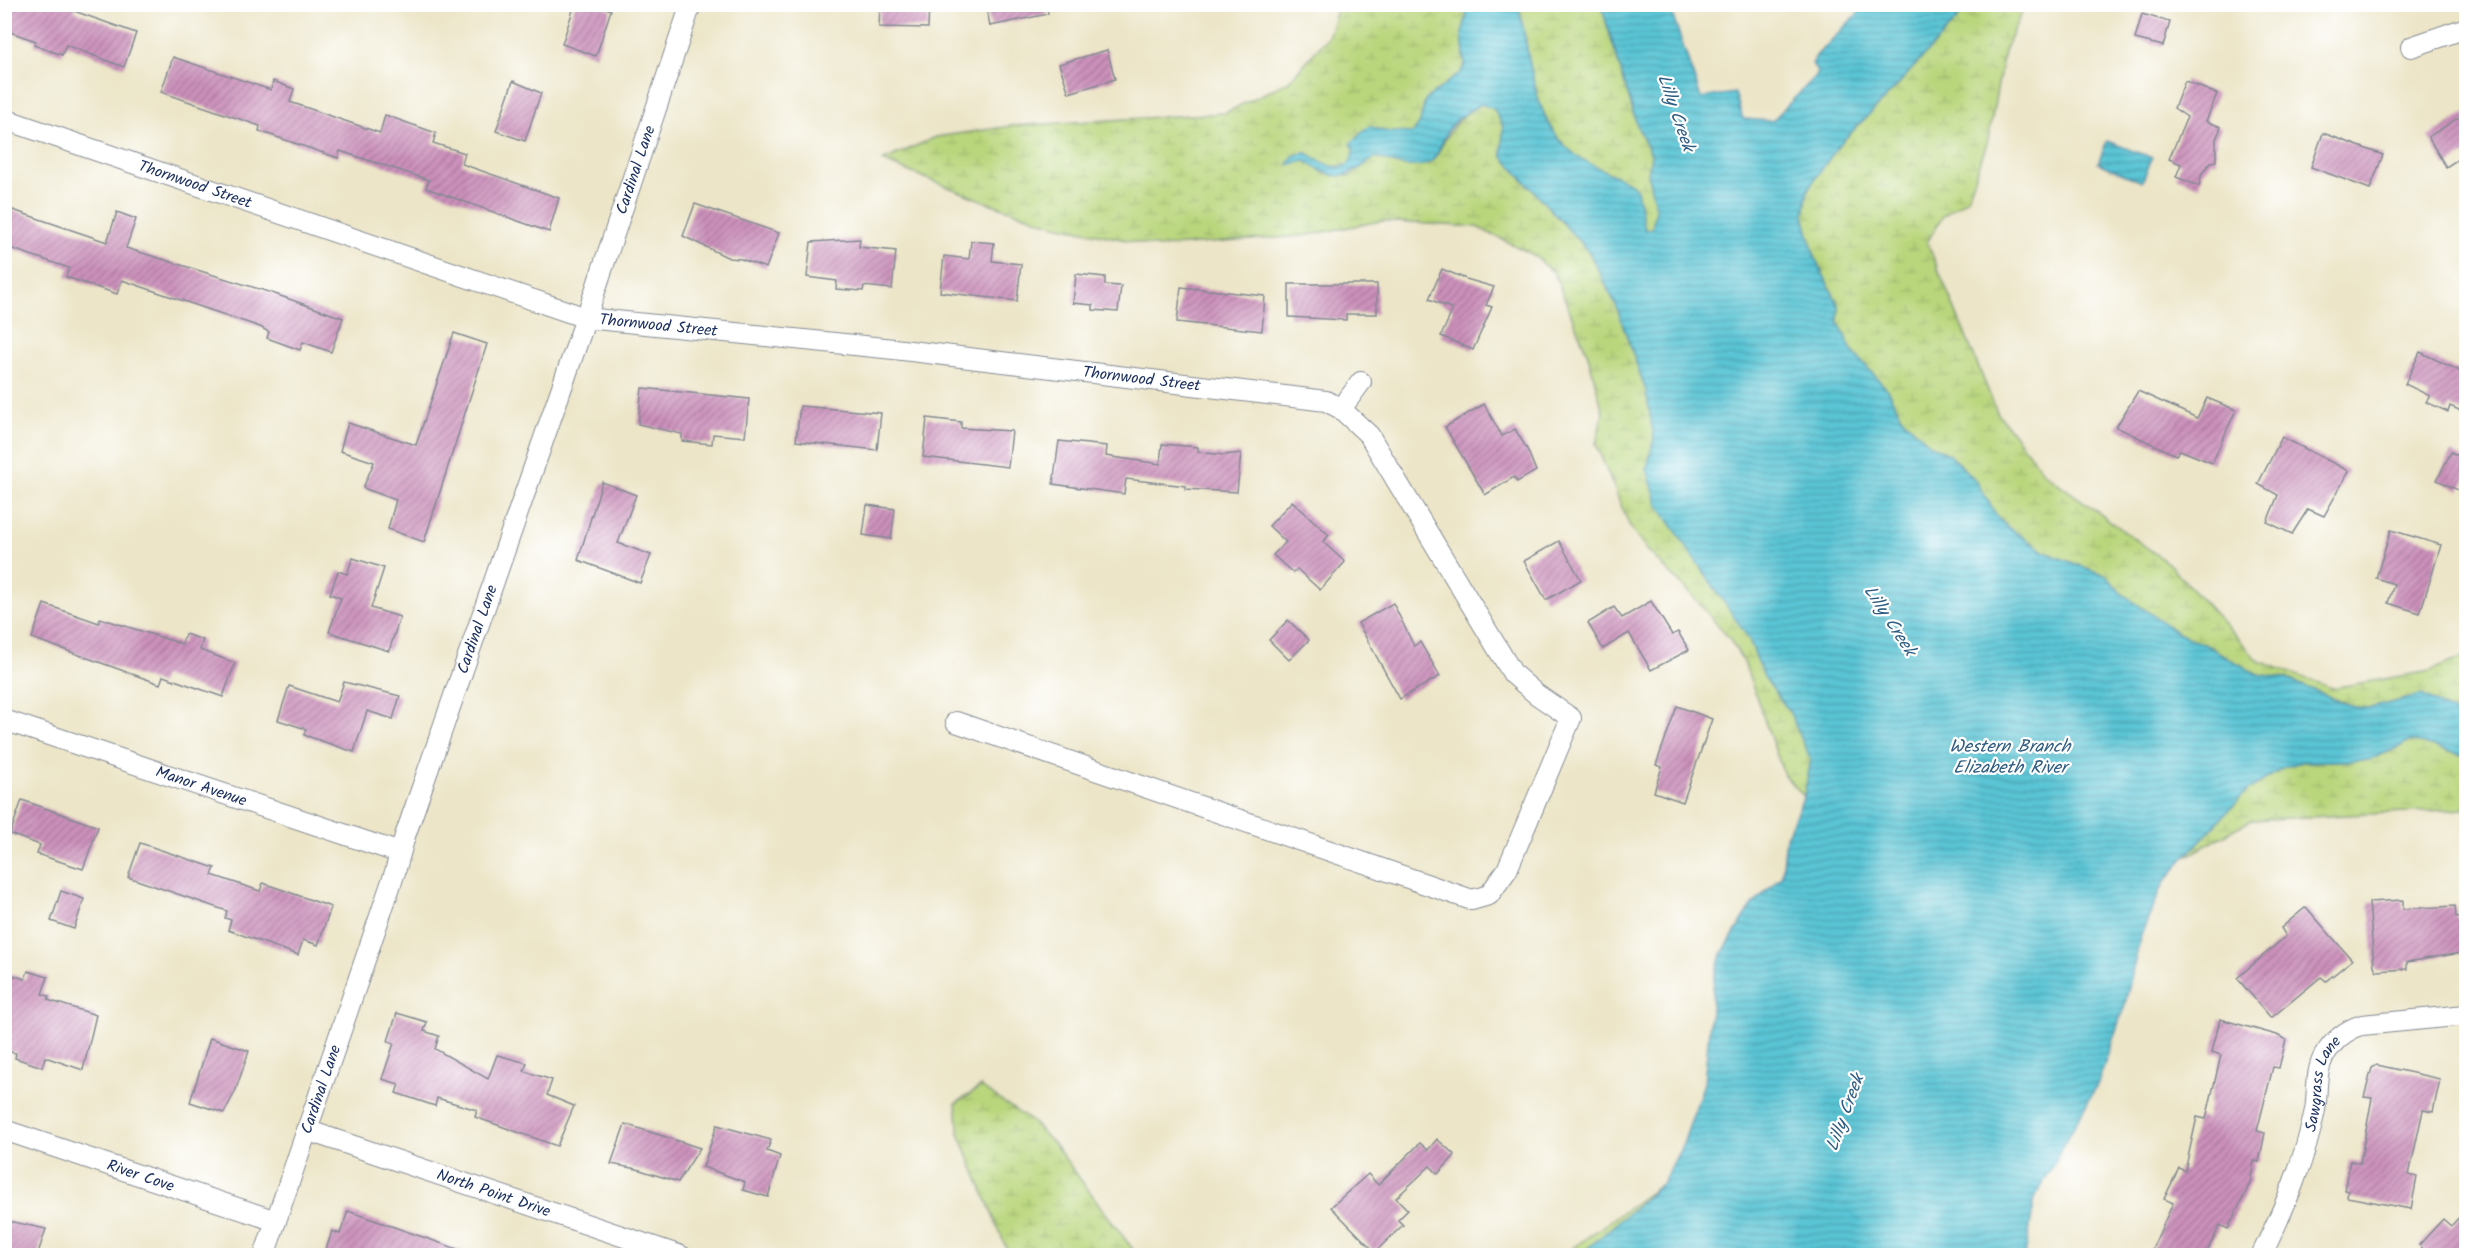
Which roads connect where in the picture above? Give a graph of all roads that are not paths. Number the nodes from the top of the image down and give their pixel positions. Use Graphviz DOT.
graph roads {
  1 [pos="691,4"];
  2 [pos="2466,28"];
  3 [pos="2411,47"];
  4 [pos="4,119"];
  5 [pos="586,318"];
  6 [pos="1361,382"];
  7 [pos="1341,409"];
  8 [pos="4,720"];
  9 [pos="956,722"];
  10 [pos="400,853"];
  11 [pos="2466,1015"];
  12 [pos="4,1130"];
  13 [pos="306,1130"];
  14 [pos="276,1221"];
  15 [pos="264,1256"];
  16 [pos="681,1256"];
  17 [pos="2261,1256"];
  1 -- 5 [label="street, Cardinal Lane"];
  2 -- 3 [label="street"];
  4 -- 5 [label="street, Thornwood Street"];
  5 -- 7 [label="street, Thornwood Street"];
  5 -- 10 [label="street, Cardinal Lane"];
  6 -- 7 [label="street"];
  7 -- 9 [label="street, Thornwood Street"];
  8 -- 10 [label="street, Manor Avenue"];
  10 -- 13 [label="street, Cardinal Lane"];
  11 -- 17 [label="street, Sawgrass Lane"];
  12 -- 14 [label="street, River Cove"];
  13 -- 14 [label="street, Cardinal Lane"];
  13 -- 16 [label="street, North Point Drive"];
  14 -- 15 [label="street, Cardinal Lane"];
}
